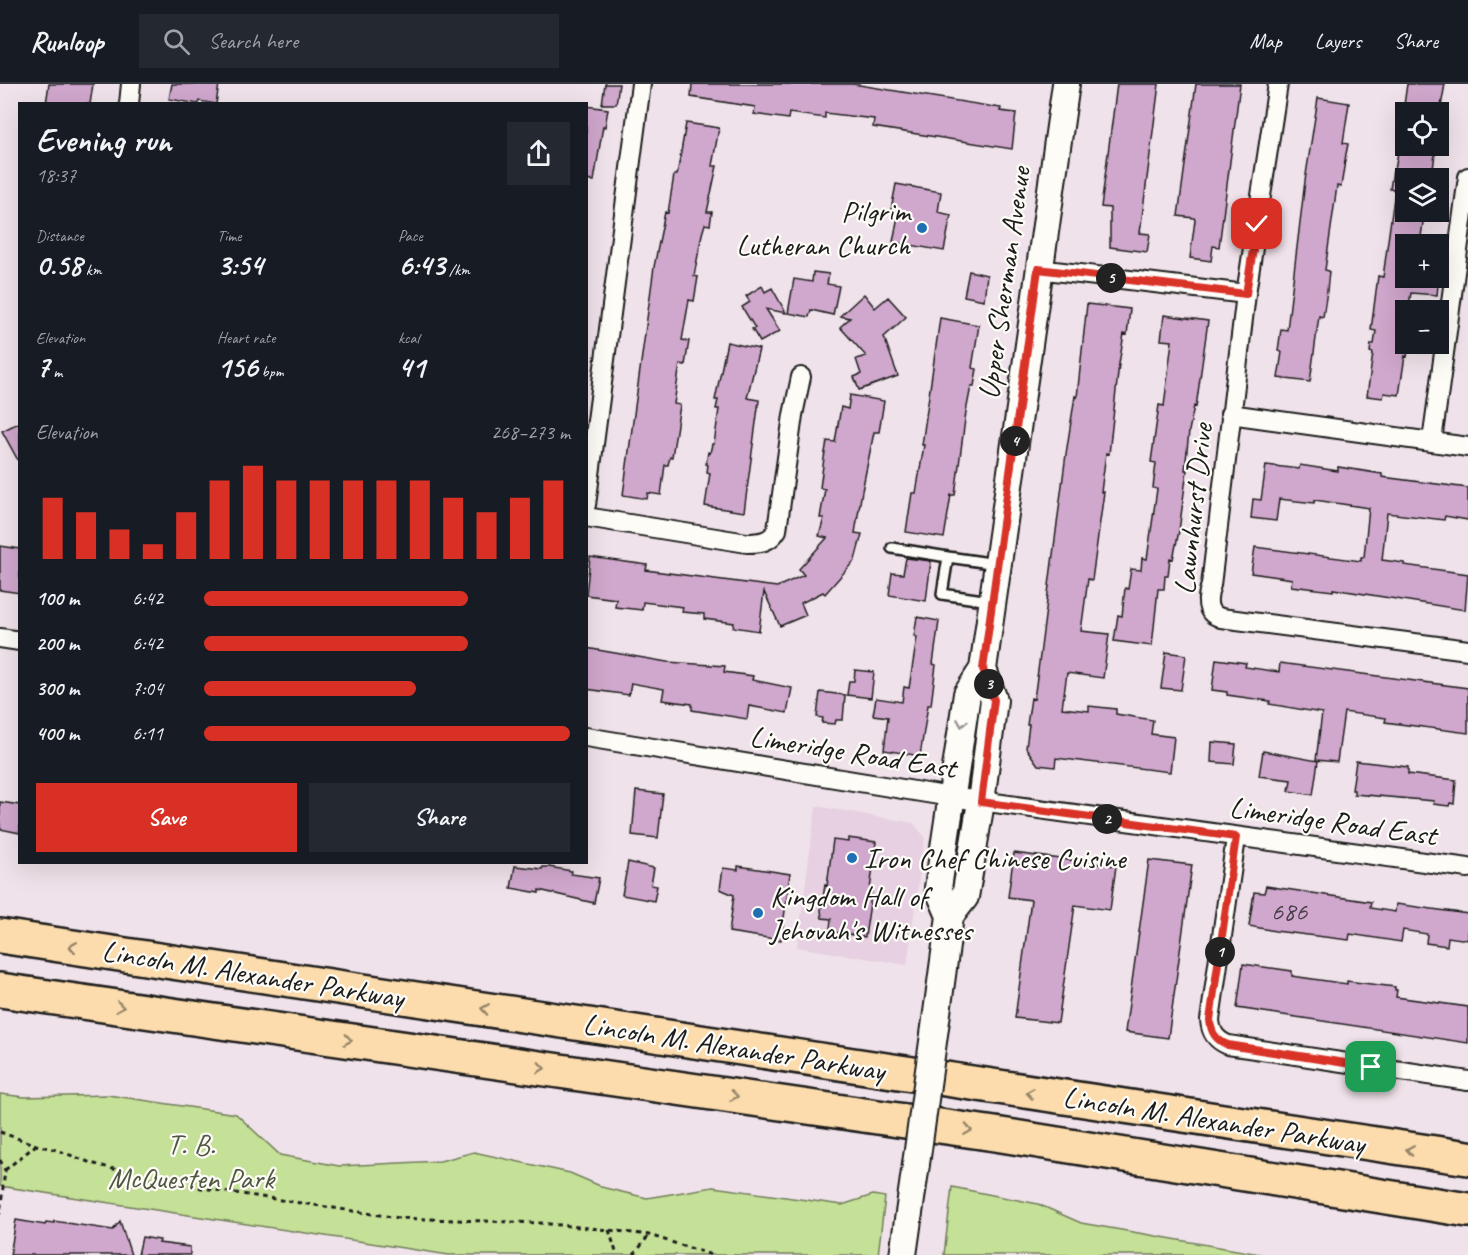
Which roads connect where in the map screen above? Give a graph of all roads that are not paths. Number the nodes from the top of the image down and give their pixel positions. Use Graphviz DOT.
graph roads {
  1 [pos="131,84"];
  2 [pos="641,84"];
  3 [pos="1066,84"];
  4 [pos="1278,84"];
  5 [pos="129,102"];
  6 [pos="1468,177"];
  7 [pos="1038,269"];
  8 [pos="1246,294"];
  9 [pos="801,377"];
  10 [pos="1230,414"];
  11 [pos="1430,442"];
  12 [pos="1468,447"];
  13 [pos="588,490"];
  14 [pos="588,517"];
  15 [pos="892,548"];
  16 [pos="948,557"];
  17 [pos="998,564"];
  18 [pos="993,601"];
  19 [pos="0,638"];
  20 [pos="18,641"];
  21 [pos="1468,650"];
  22 [pos="983,669"];
  23 [pos="588,736"];
  24 [pos="951,797"];
  25 [pos="981,802"];
  26 [pos="1236,837"];
  27 [pos="1468,868"];
  28 [pos="950,916"];
  29 [pos="0,936"];
  30 [pos="0,990"];
  31 [pos="1468,1081"];
  32 [pos="1468,1158"];
  33 [pos="1468,1210"];
  34 [pos="903,1255"];
  1 -- 5 [label="street"];
  2 -- 13 [label="street"];
  3 -- 7 [label="main road, Upper Sherman Avenue"];
  4 -- 8 [label="street, Lawnhurst Drive"];
  6 -- 11 [label="street"];
  7 -- 8 [label="street"];
  7 -- 17 [label="main road, Upper Sherman Avenue"];
  8 -- 10 [label="street, Lawnhurst Drive"];
  9 -- 14 [label="street"];
  10 -- 11 [label="street"];
  10 -- 21 [label="street, Lawnhurst Drive"];
  11 -- 12 [label="street"];
  15 -- 16 [label="lane"];
  16 -- 17 [label="lane"];
  16 -- 18 [label="lane"];
  17 -- 18 [label="main road, Upper Sherman Avenue"];
  18 -- 22 [label="main road, Upper Sherman Avenue"];
  19 -- 20 [label="street"];
  22 -- 24 [label="main road, Upper Sherman Avenue, one-way"];
  22 -- 25 [label="main road, Upper Sherman Avenue"];
  23 -- 24 [label="street, Limeridge Road East"];
  24 -- 25 [label="street, Limeridge Road East"];
  24 -- 28 [label="main road, Upper Sherman Avenue"];
  25 -- 26 [label="street, Limeridge Road East"];
  25 -- 28 [label="main road, Upper Sherman Avenue"];
  26 -- 27 [label="street, Limeridge Road East"];
  26 -- 31 [label="street"];
  28 -- 34 [label="main road, Upper Sherman Avenue, bridge"];
  32 -- 29 [label="highway, Lincoln M. Alexander Parkway, one-way"];
  30 -- 33 [label="highway, Lincoln M. Alexander Parkway, one-way"];
}
